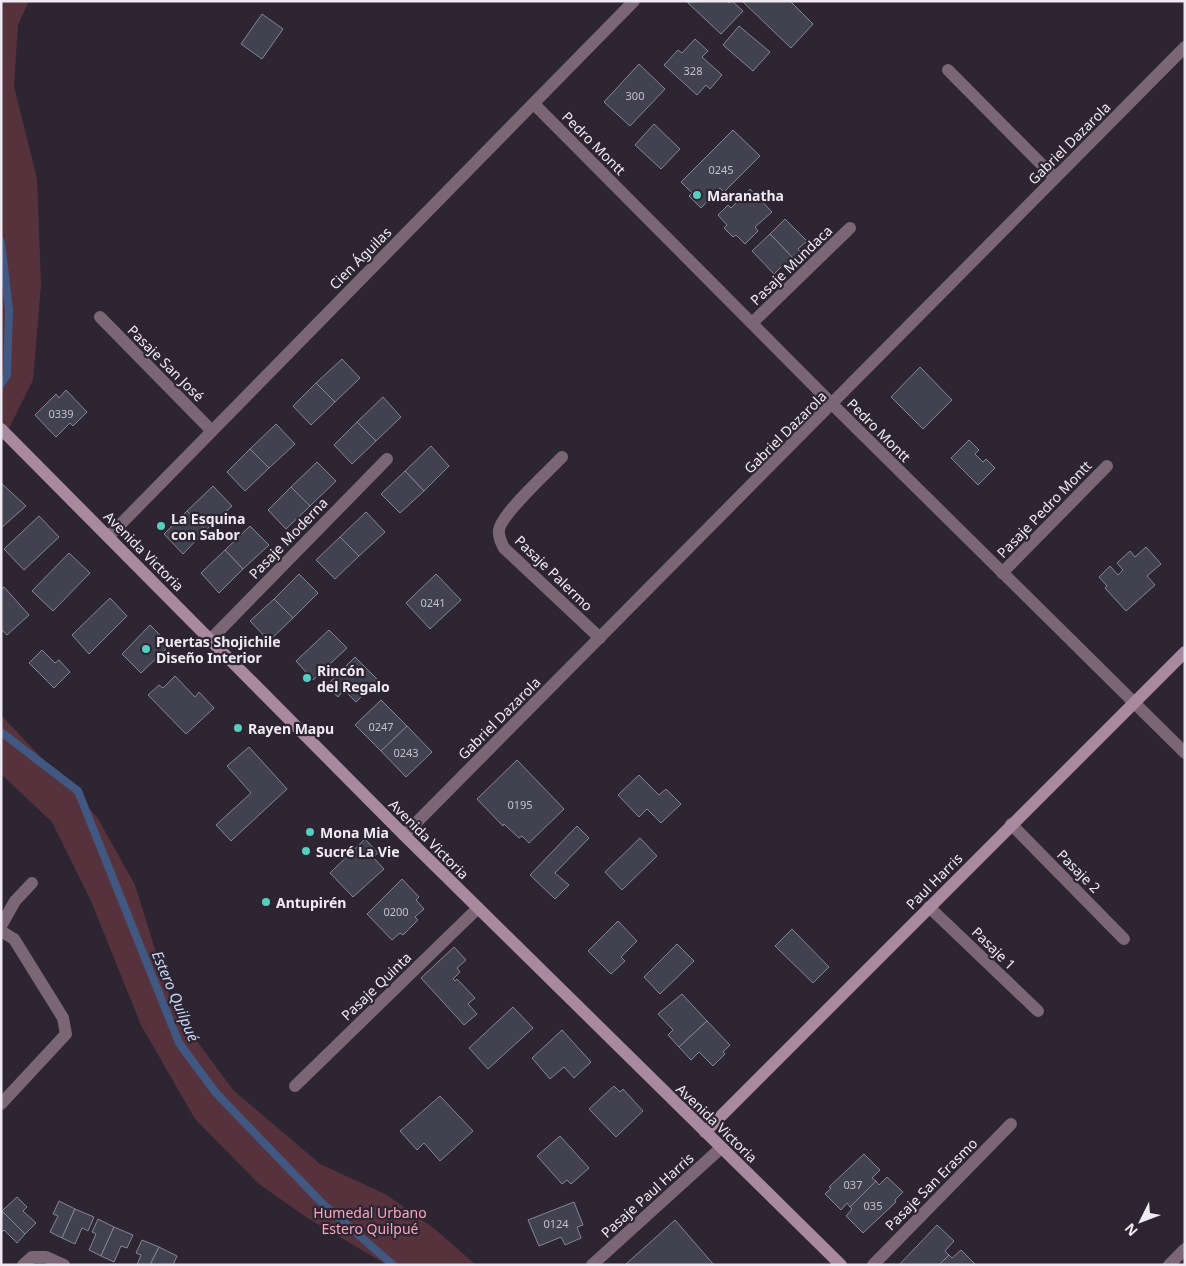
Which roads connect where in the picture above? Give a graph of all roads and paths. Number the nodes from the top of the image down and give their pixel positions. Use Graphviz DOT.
graph roads {
  1 [pos="634,1"];
  2 [pos="1185,47"];
  3 [pos="948,70"];
  4 [pos="534,104"];
  5 [pos="1055,178"];
  6 [pos="850,228"];
  7 [pos="100,318"];
  8 [pos="752,323"];
  9 [pos="833,405"];
  10 [pos="211,430"];
  11 [pos="4,431"];
  12 [pos="562,457"];
  13 [pos="387,458"];
  14 [pos="1107,466"];
  15 [pos="109,536"];
  16 [pos="1002,573"];
  17 [pos="600,638"];
  18 [pos="211,639"];
  19 [pos="1185,652"];
  20 [pos="1134,703"];
  21 [pos="1185,753"];
  22 [pos="1011,824"];
  23 [pos="404,835"];
  24 [pos="32,883"];
  25 [pos="929,907"];
  26 [pos="478,908"];
  27 [pos="1,926"];
  28 [pos="1,930"];
  29 [pos="1124,939"];
  30 [pos="1038,1012"];
  31 [pos="296,1086"];
  32 [pos="1,1104"];
  33 [pos="1012,1124"];
  34 [pos="705,1132"];
  35 [pos="721,1148"];
  36 [pos="1185,1248"];
  37 [pos="23,1265"];
  38 [pos="64,1265"];
  39 [pos="592,1265"];
  40 [pos="841,1265"];
  41 [pos="873,1265"];
  42 [pos="1169,1265"];
  1 -- 4 [label="street, Cien Águilas"];
  2 -- 5 [label="street, Gabriel Dazarola"];
  3 -- 5 [label="street"];
  4 -- 8 [label="street, Pedro Montt"];
  4 -- 10 [label="street, Cien Águilas"];
  5 -- 9 [label="street, Gabriel Dazarola"];
  6 -- 8 [label="street, Pasaje Mundaca"];
  7 -- 10 [label="street, Pasaje San José"];
  8 -- 9 [label="street, Pedro Montt"];
  9 -- 16 [label="street, Pedro Montt"];
  9 -- 17 [label="street, Gabriel Dazarola"];
  10 -- 15 [label="street, Cien Águilas"];
  11 -- 15 [label="street, Avenida Victoria"];
  12 -- 17 [label="street, Pasaje Palermo"];
  13 -- 18 [label="street, Pasaje Moderna"];
  14 -- 16 [label="street, Pasaje Pedro Montt"];
  15 -- 18 [label="street, Avenida Victoria"];
  16 -- 20 [label="street, Pedro Montt"];
  17 -- 23 [label="street, Gabriel Dazarola"];
  18 -- 23 [label="street, Avenida Victoria"];
  19 -- 20 [label="street, Paul Harris"];
  20 -- 21 [label="street, Pedro Montt"];
  20 -- 22 [label="street, Paul Harris"];
  22 -- 25 [label="street, Paul Harris"];
  22 -- 29 [label="street, Pasaje 2"];
  23 -- 26 [label="street, Avenida Victoria"];
  24 -- 27 [label="street"];
  25 -- 30 [label="street, Pasaje 1"];
  25 -- 34 [label="street, Paul Harris"];
  26 -- 31 [label="street, Pasaje Quinta"];
  26 -- 34 [label="street, Avenida Victoria"];
  28 -- 32 [label="street"];
  33 -- 41 [label="street, Pasaje San Erasmo"];
  34 -- 35 [label="street, Avenida Victoria"];
  35 -- 39 [label="street, Pasaje Paul Harris"];
  35 -- 40 [label="street, Avenida Victoria"];
  36 -- 42 [label="street"];
  37 -- 38 [label="street"];
}
